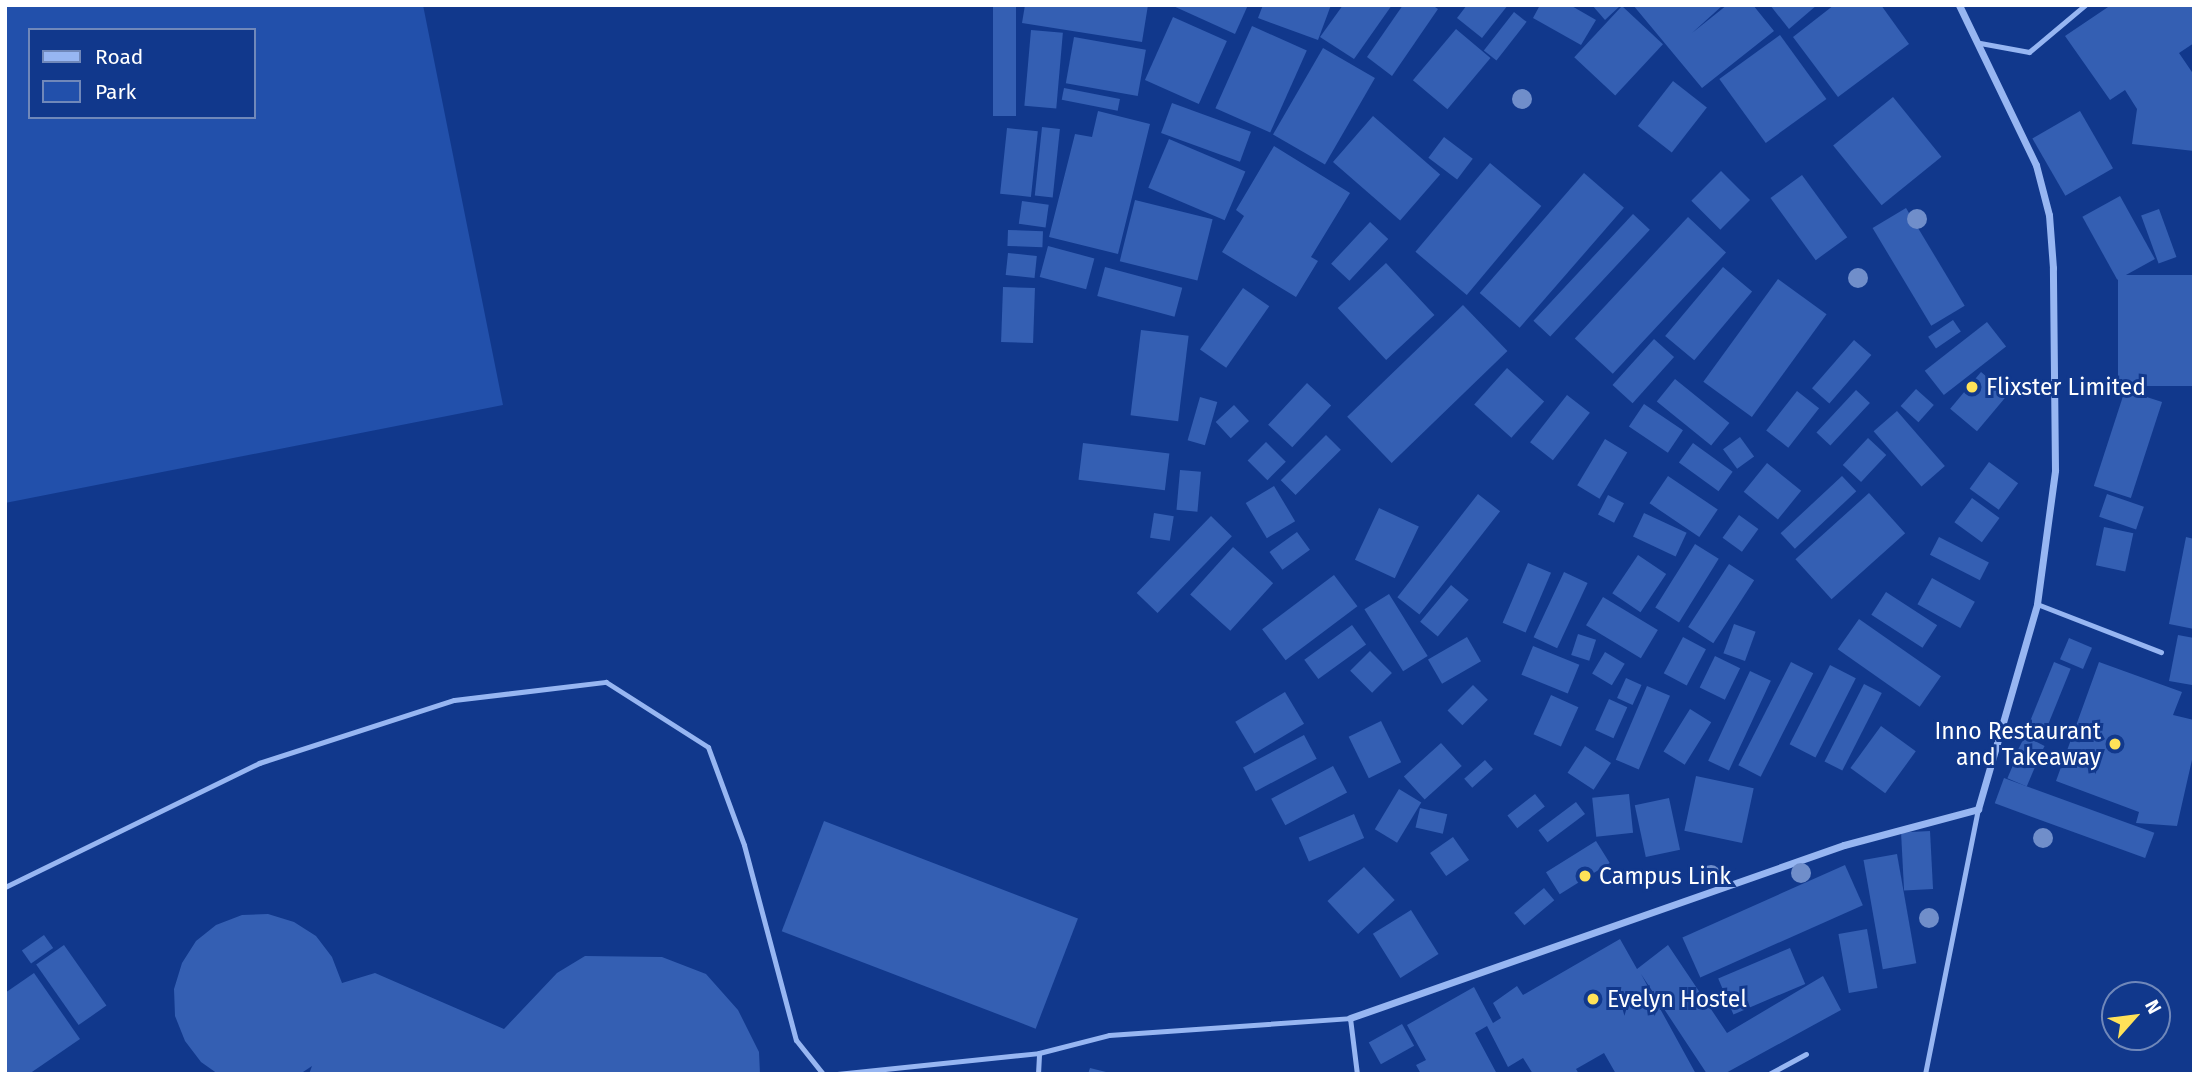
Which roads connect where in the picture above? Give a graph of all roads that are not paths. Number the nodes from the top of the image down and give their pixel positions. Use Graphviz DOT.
graph roads {
  1 [pos="1959,5"];
  2 [pos="2085,5"];
  3 [pos="1980,43"];
  4 [pos="2037,604"];
  5 [pos="2161,652"];
  6 [pos="1978,808"];
  7 [pos="5,887"];
  8 [pos="1350,1018"];
  9 [pos="1039,1053"];
  10 [pos="1806,1054"];
  11 [pos="823,1074"];
  12 [pos="837,1074"];
  13 [pos="1038,1074"];
  14 [pos="1357,1074"];
  15 [pos="1769,1074"];
  16 [pos="1925,1074"];
  1 -- 3 [label="street"];
  2 -- 3 [label="lane"];
  3 -- 4 [label="street"];
  4 -- 5 [label="lane"];
  4 -- 6 [label="street"];
  6 -- 8 [label="street"];
  6 -- 16 [label="lane"];
  7 -- 11 [label="lane"];
  8 -- 9 [label="lane"];
  8 -- 14 [label="lane"];
  9 -- 12 [label="lane"];
  9 -- 13 [label="lane"];
  10 -- 15 [label="lane"];
}
